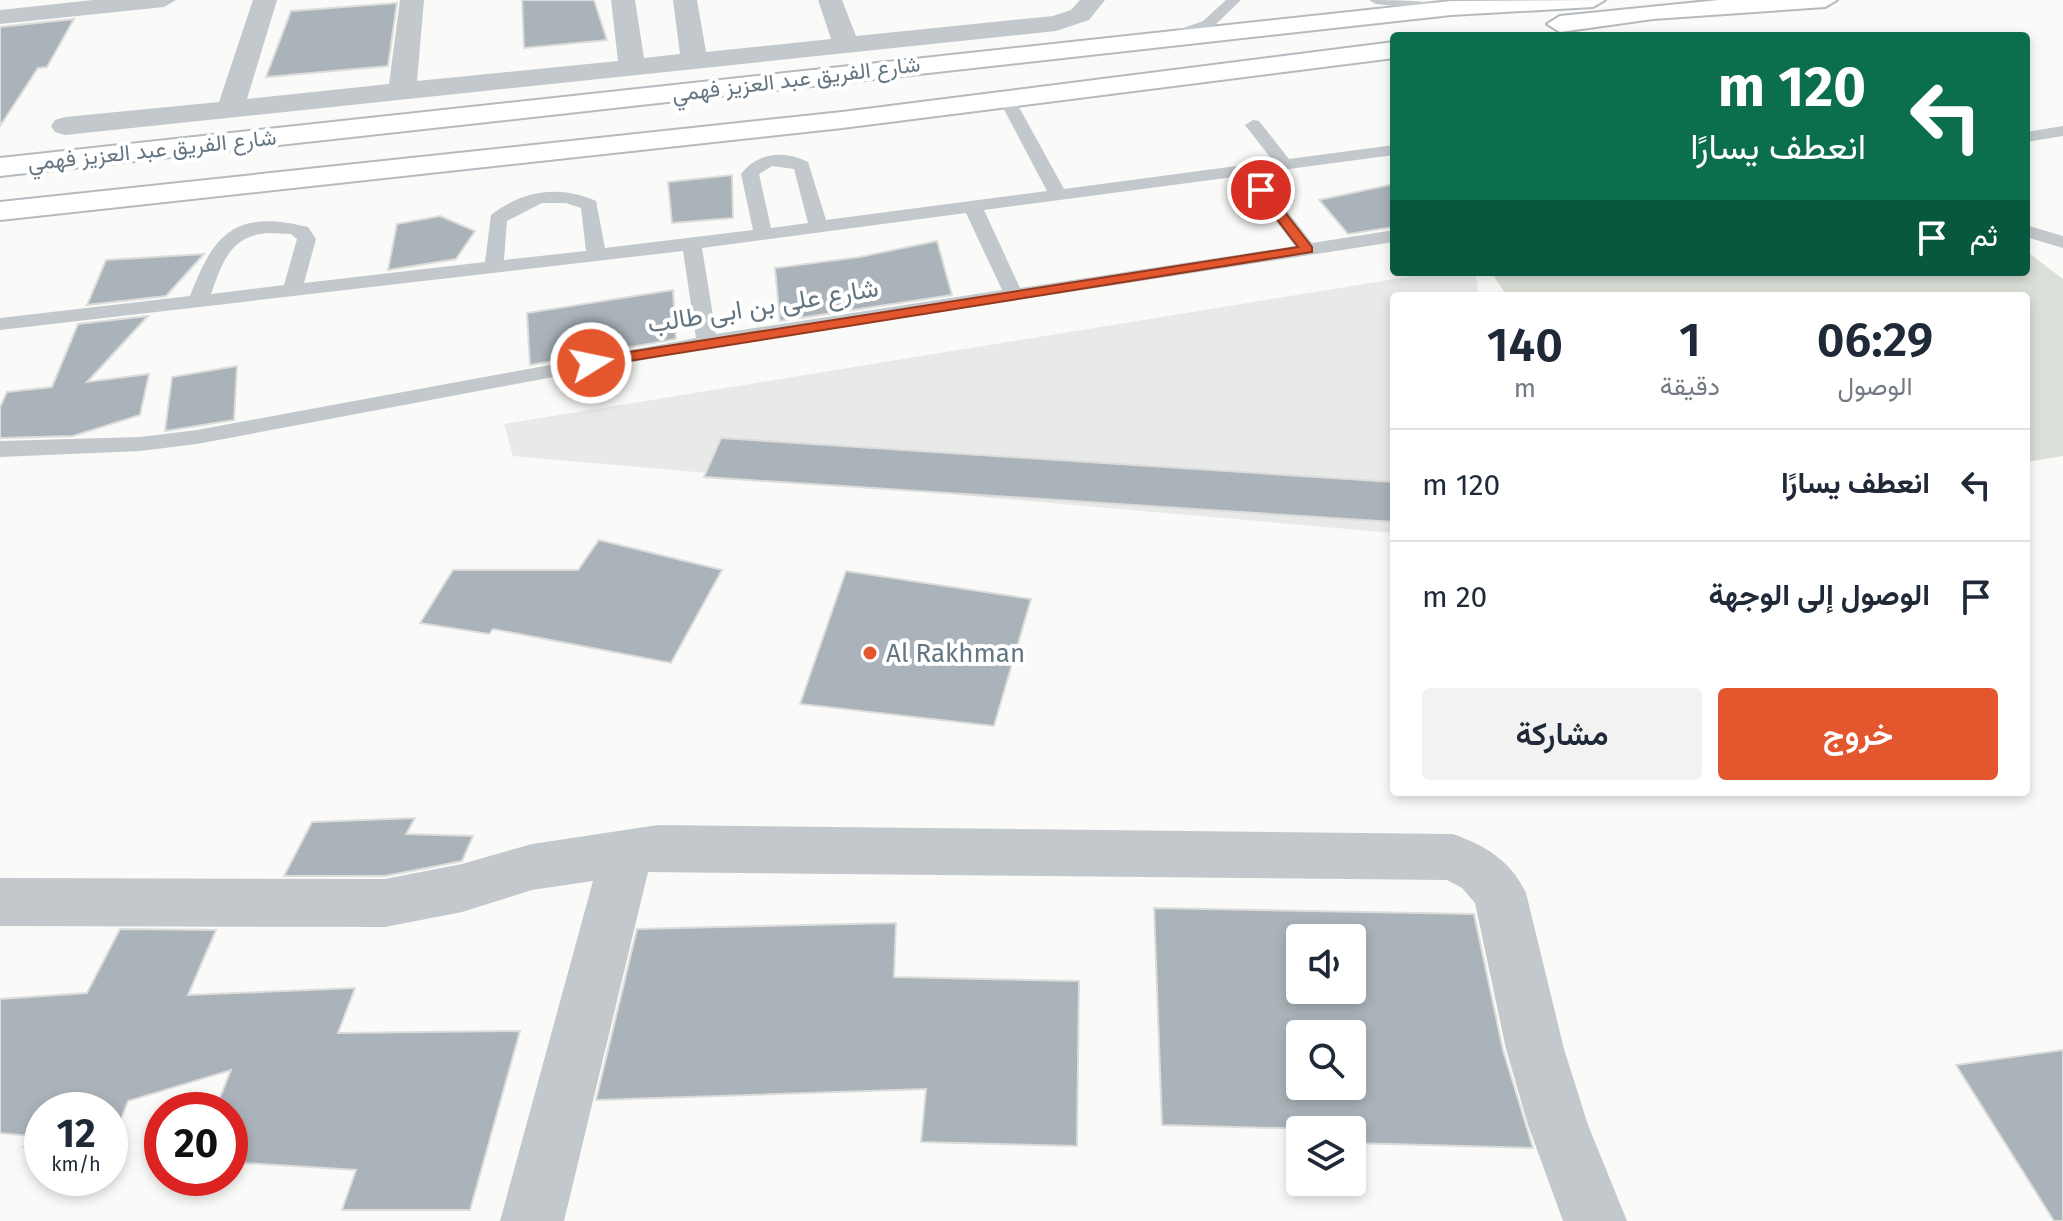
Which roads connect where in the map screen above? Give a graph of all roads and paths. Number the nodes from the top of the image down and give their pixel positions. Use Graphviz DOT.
graph roads {
  1 [pos="164,0"];
  2 [pos="265,0"];
  3 [pos="412,0"];
  4 [pos="623,0"];
  5 [pos="685,0"];
  6 [pos="830,0"];
  7 [pos="1041,0"];
  8 [pos="1093,0"];
  9 [pos="1234,0"];
  10 [pos="1376,0"];
  11 [pos="1593,0"];
  12 [pos="1825,0"];
  13 [pos="1451,8"];
  14 [pos="0,17"];
  15 [pos="1056,23"];
  16 [pos="1536,27"];
  17 [pos="1161,39"];
  18 [pos="846,44"];
  19 [pos="1390,51"];
  20 [pos="694,60"];
  21 [pos="632,66"];
  22 [pos="821,77"];
  23 [pos="402,91"];
  24 [pos="643,97"];
  25 [pos="1007,100"];
  26 [pos="230,109"];
  27 [pos="842,120"];
  28 [pos="1253,125"];
  29 [pos="65,126"];
  30 [pos="2063,131"];
  31 [pos="2030,136"];
  32 [pos="662,140"];
  33 [pos="1390,151"];
  34 [pos="1285,165"];
  35 [pos="0,167"];
  36 [pos="1246,170"];
  37 [pos="1059,196"];
  38 [pos="973,207"];
  39 [pos="0,211"];
  40 [pos="819,228"];
  41 [pos="2030,232"];
  42 [pos="763,235"];
  43 [pos="1390,237"];
  44 [pos="2063,242"];
  45 [pos="692,244"];
  46 [pos="1307,249"];
  47 [pos="596,256"];
  48 [pos="494,268"];
  49 [pos="292,292"];
  50 [pos="1014,295"];
  51 [pos="197,303"];
  52 [pos="0,324"];
  53 [pos="707,342"];
  54 [pos="0,449"];
  55 [pos="627,850"];
  56 [pos="0,902"];
  57 [pos="532,1221"];
  58 [pos="1595,1221"];
  1 -- 14 [label="street"];
  2 -- 26 [label="street"];
  3 -- 23 [label="street"];
  4 -- 21 [label="street"];
  5 -- 20 [label="street"];
  6 -- 18 [label="street"];
  7 -- 15 [label="street"];
  8 -- 15 [label="street"];
  9 -- 17 [label="lane"];
  10 -- 13 [label="lane"];
  11 -- 13 [label="main road, شارع الفريق عبد العزيز فهمي"];
  12 -- 16 [label="main road"];
  13 -- 17 [label="main road, شارع الفريق عبد العزيز فهمي"];
  15 -- 18 [label="street"];
  17 -- 22 [label="main road, شارع الفريق عبد العزيز فهمي"];
  18 -- 20 [label="street"];
  19 -- 25 [label="main road, شارع الفريق عبد العزيز فهمي"];
  20 -- 21 [label="street"];
  21 -- 23 [label="street"];
  22 -- 24 [label="main road, شارع الفريق عبد العزيز فهمي"];
  22 -- 27 [label="main road"];
  23 -- 26 [label="street"];
  24 -- 32 [label="main road"];
  24 -- 35 [label="main road, شارع الفريق عبد العزيز فهمي"];
  25 -- 27 [label="main road, شارع الفريق عبد العزيز فهمي"];
  25 -- 37 [label="lane"];
  26 -- 29 [label="street"];
  27 -- 32 [label="main road, شارع الفريق عبد العزيز فهمي"];
  28 -- 34 [label="lane"];
  30 -- 31 [label="lane"];
  32 -- 39 [label="main road, شارع الفريق عبد العزيز فهمي"];
  33 -- 34 [label="lane"];
  34 -- 36 [label="lane"];
  36 -- 37 [label="lane"];
  36 -- 46 [label="lane"];
  37 -- 38 [label="lane"];
  38 -- 40 [label="lane"];
  38 -- 50 [label="lane"];
  40 -- 42 [label="lane"];
  40 -- 42 [label="lane"];
  41 -- 44 [label="lane"];
  42 -- 45 [label="lane"];
  43 -- 46 [label="lane, شارع على بن ابى طالب"];
  45 -- 47 [label="lane"];
  45 -- 53 [label="lane"];
  46 -- 50 [label="lane, شارع على بن ابى طالب"];
  47 -- 48 [label="lane"];
  47 -- 48 [label="lane"];
  48 -- 49 [label="lane"];
  49 -- 51 [label="lane"];
  49 -- 51 [label="lane"];
  50 -- 53 [label="lane, شارع على بن ابى طالب"];
  51 -- 52 [label="lane"];
  53 -- 54 [label="lane, شارع على بن ابى طالب"];
  55 -- 56 [label="street"];
  55 -- 57 [label="street"];
  55 -- 58 [label="street"];
}
